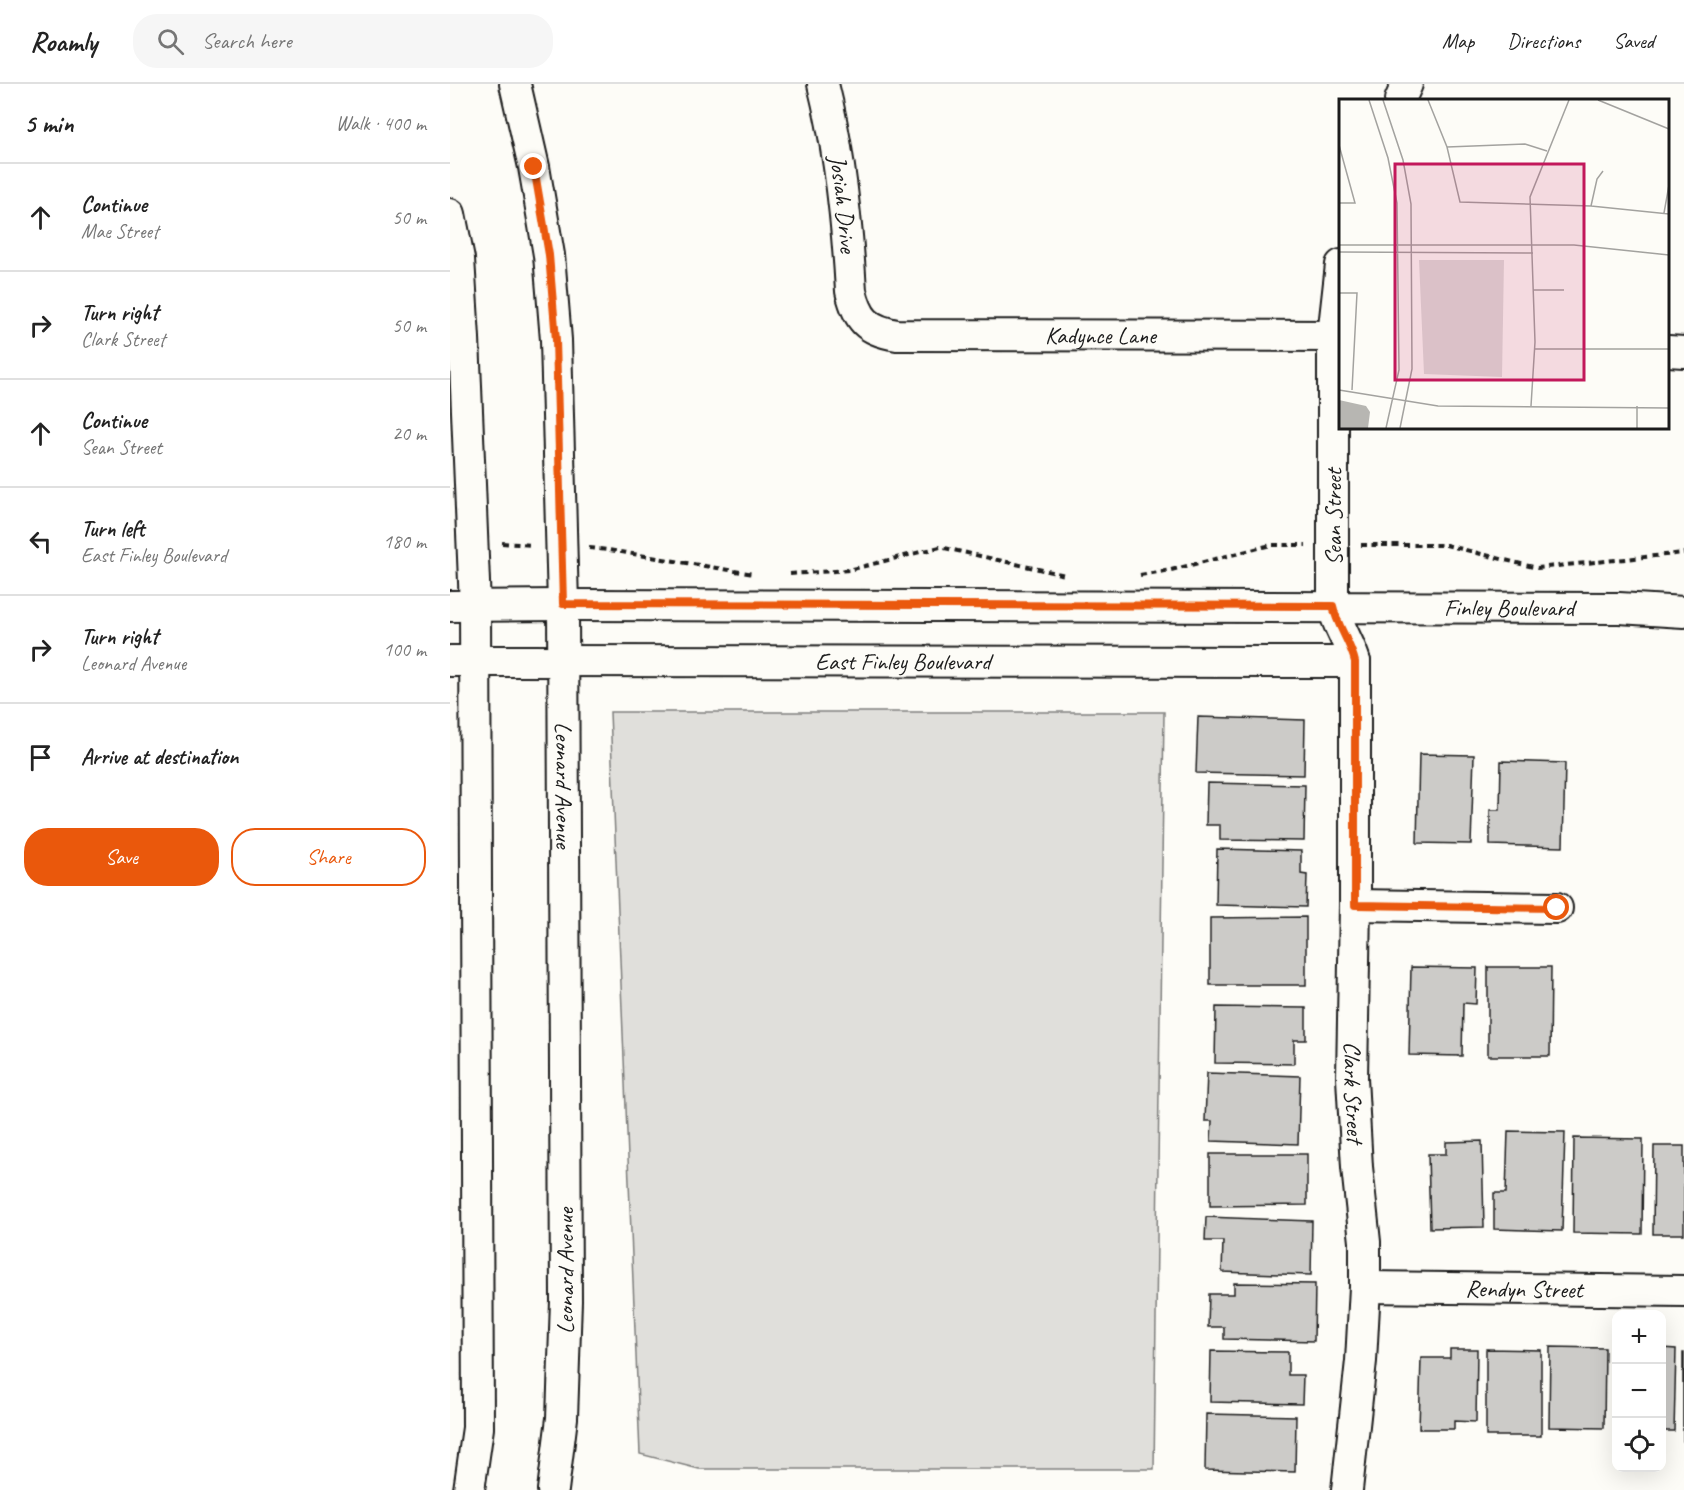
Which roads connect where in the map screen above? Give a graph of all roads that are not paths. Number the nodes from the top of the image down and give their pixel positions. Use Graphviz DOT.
graph roads {
  1 [pos="515,84"];
  2 [pos="823,84"];
  3 [pos="1407,84"];
  4 [pos="1400,99"];
  5 [pos="450,214"];
  6 [pos="1339,300"];
  7 [pos="864,322"];
  8 [pos="1337,336"];
  9 [pos="1669,351"];
  10 [pos="1684,352"];
  11 [pos="563,604"];
  12 [pos="463,606"];
  13 [pos="1333,606"];
  14 [pos="1684,612"];
  15 [pos="463,661"];
  16 [pos="563,662"];
  17 [pos="1355,662"];
  18 [pos="1355,693"];
  19 [pos="1355,905"];
  20 [pos="1557,908"];
  21 [pos="1365,1287"];
  22 [pos="1684,1291"];
  23 [pos="470,1490"];
  24 [pos="553,1490"];
  25 [pos="1347,1490"];
  1 -- 11 [label="street, Leonard Avenue"];
  2 -- 7 [label="street, Josiah Drive"];
  3 -- 4 [label="street"];
  5 -- 12 [label="street"];
  6 -- 8 [label="street, Sean Street"];
  7 -- 8 [label="street, Kadynce Lane"];
  8 -- 13 [label="street, Sean Street"];
  9 -- 10 [label="street"];
  11 -- 12 [label="street"];
  11 -- 13 [label="street"];
  11 -- 16 [label="street, Leonard Avenue"];
  12 -- 15 [label="street"];
  13 -- 14 [label="street, Finley Boulevard"];
  13 -- 17 [label="street, Sean Street"];
  15 -- 16 [label="street, East Finley Boulevard"];
  15 -- 23 [label="street"];
  16 -- 17 [label="street, East Finley Boulevard"];
  16 -- 24 [label="street, Leonard Avenue"];
  17 -- 18 [label="street, Sean Street"];
  18 -- 19 [label="street, Clark Street"];
  19 -- 20 [label="street"];
  19 -- 21 [label="street, Clark Street"];
  21 -- 22 [label="street, Rendyn Street"];
  21 -- 25 [label="street, Clark Street"];
}
